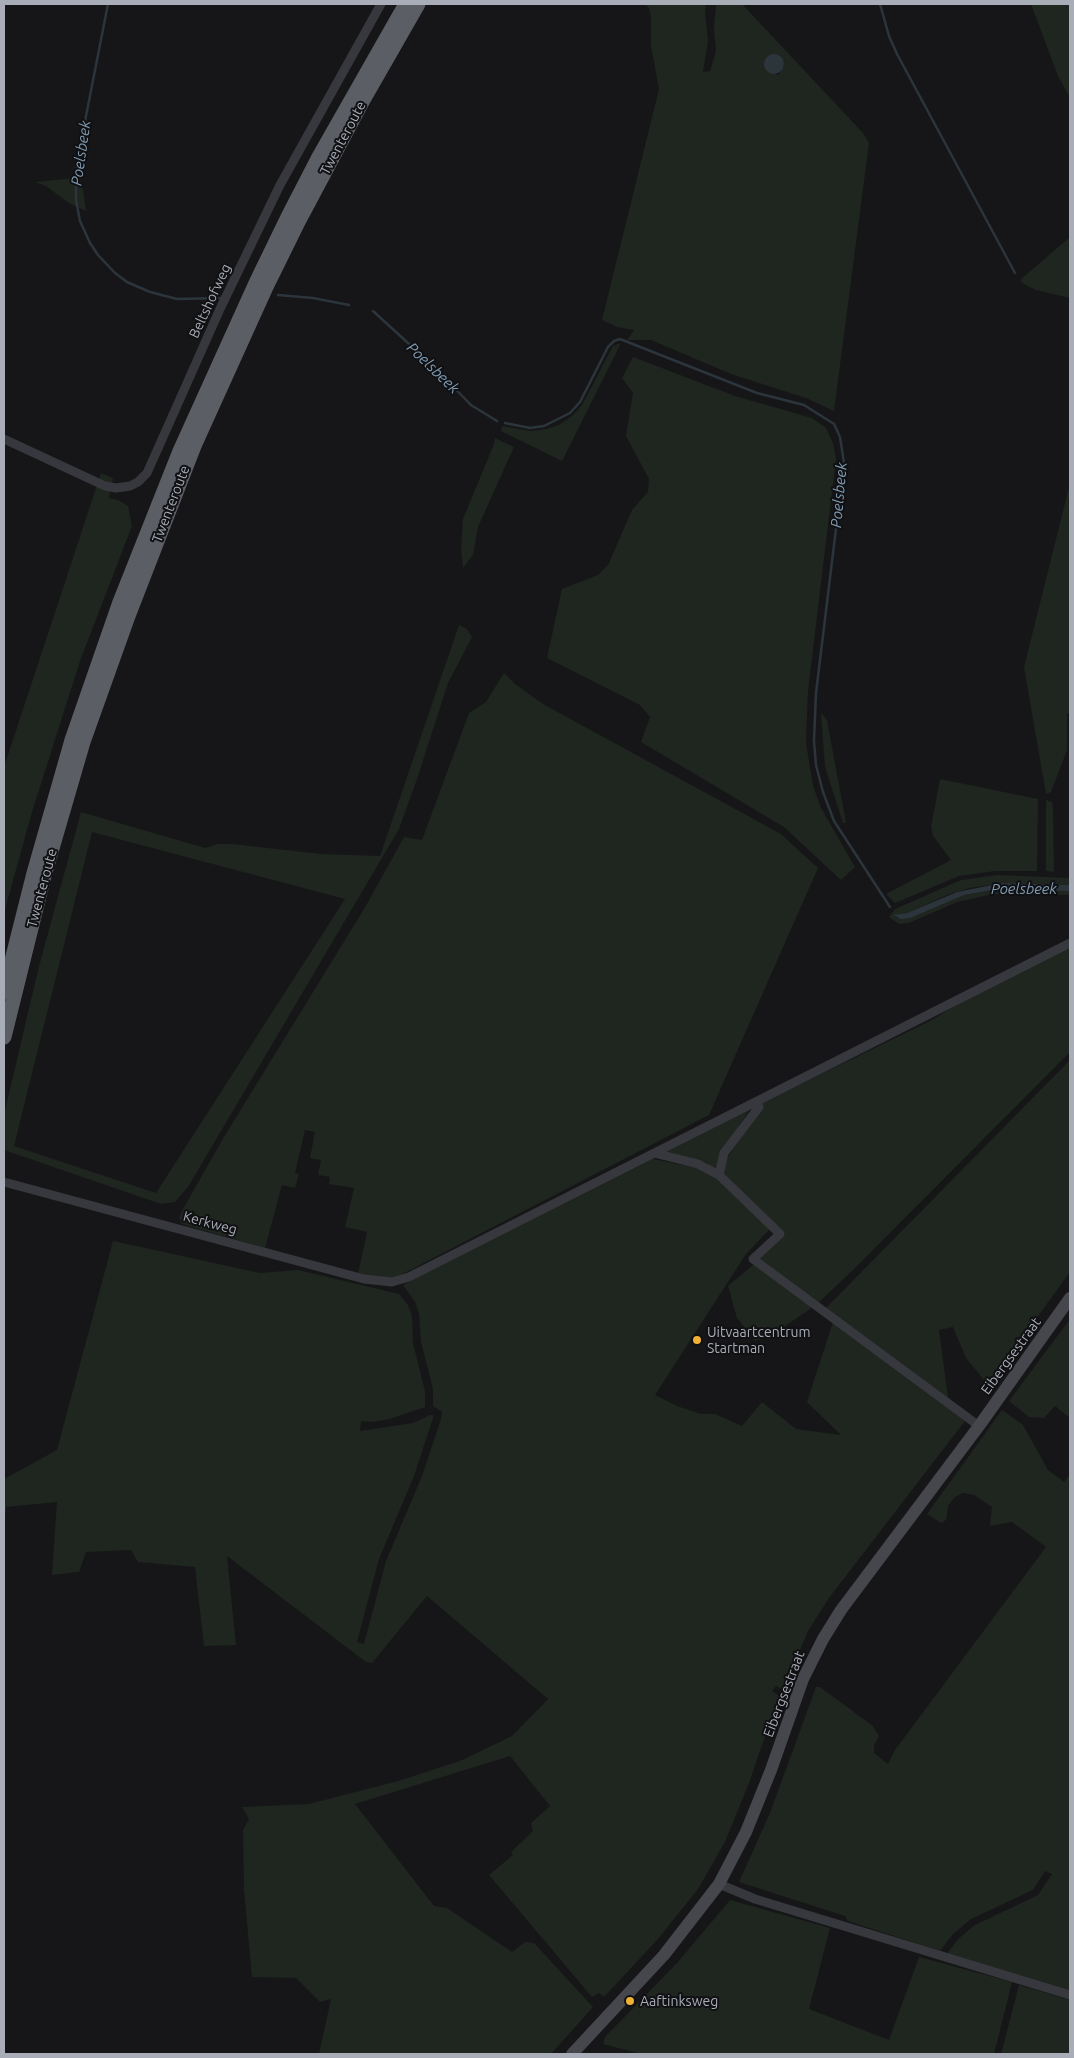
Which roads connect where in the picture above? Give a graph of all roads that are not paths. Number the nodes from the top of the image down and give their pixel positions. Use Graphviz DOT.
graph roads {
  1 [pos="381,4"];
  2 [pos="406,4"];
  3 [pos="418,4"];
  4 [pos="4,439"];
  5 [pos="1070,943"];
  6 [pos="4,992"];
  7 [pos="4,1037"];
  8 [pos="757,1101"];
  9 [pos="654,1153"];
  10 [pos="719,1174"];
  11 [pos="4,1182"];
  12 [pos="1070,1298"];
  13 [pos="979,1426"];
  14 [pos="719,1884"];
  15 [pos="1070,1995"];
  16 [pos="572,2054"];
  1 -- 4 [label="street, Beltshofweg"];
  2 -- 6 [label="highway, Twenteroute"];
  3 -- 7 [label="highway, Twenteroute"];
  5 -- 8 [label="street, Kerkweg"];
  8 -- 9 [label="street, Kerkweg"];
  8 -- 10 [label="street"];
  9 -- 10 [label="street"];
  9 -- 11 [label="street, Kerkweg"];
  10 -- 13 [label="street"];
  12 -- 13 [label="main road, Eibergsestraat"];
  13 -- 14 [label="main road, Eibergsestraat"];
  14 -- 15 [label="street"];
  14 -- 16 [label="main road, Eibergsestraat"];
}
